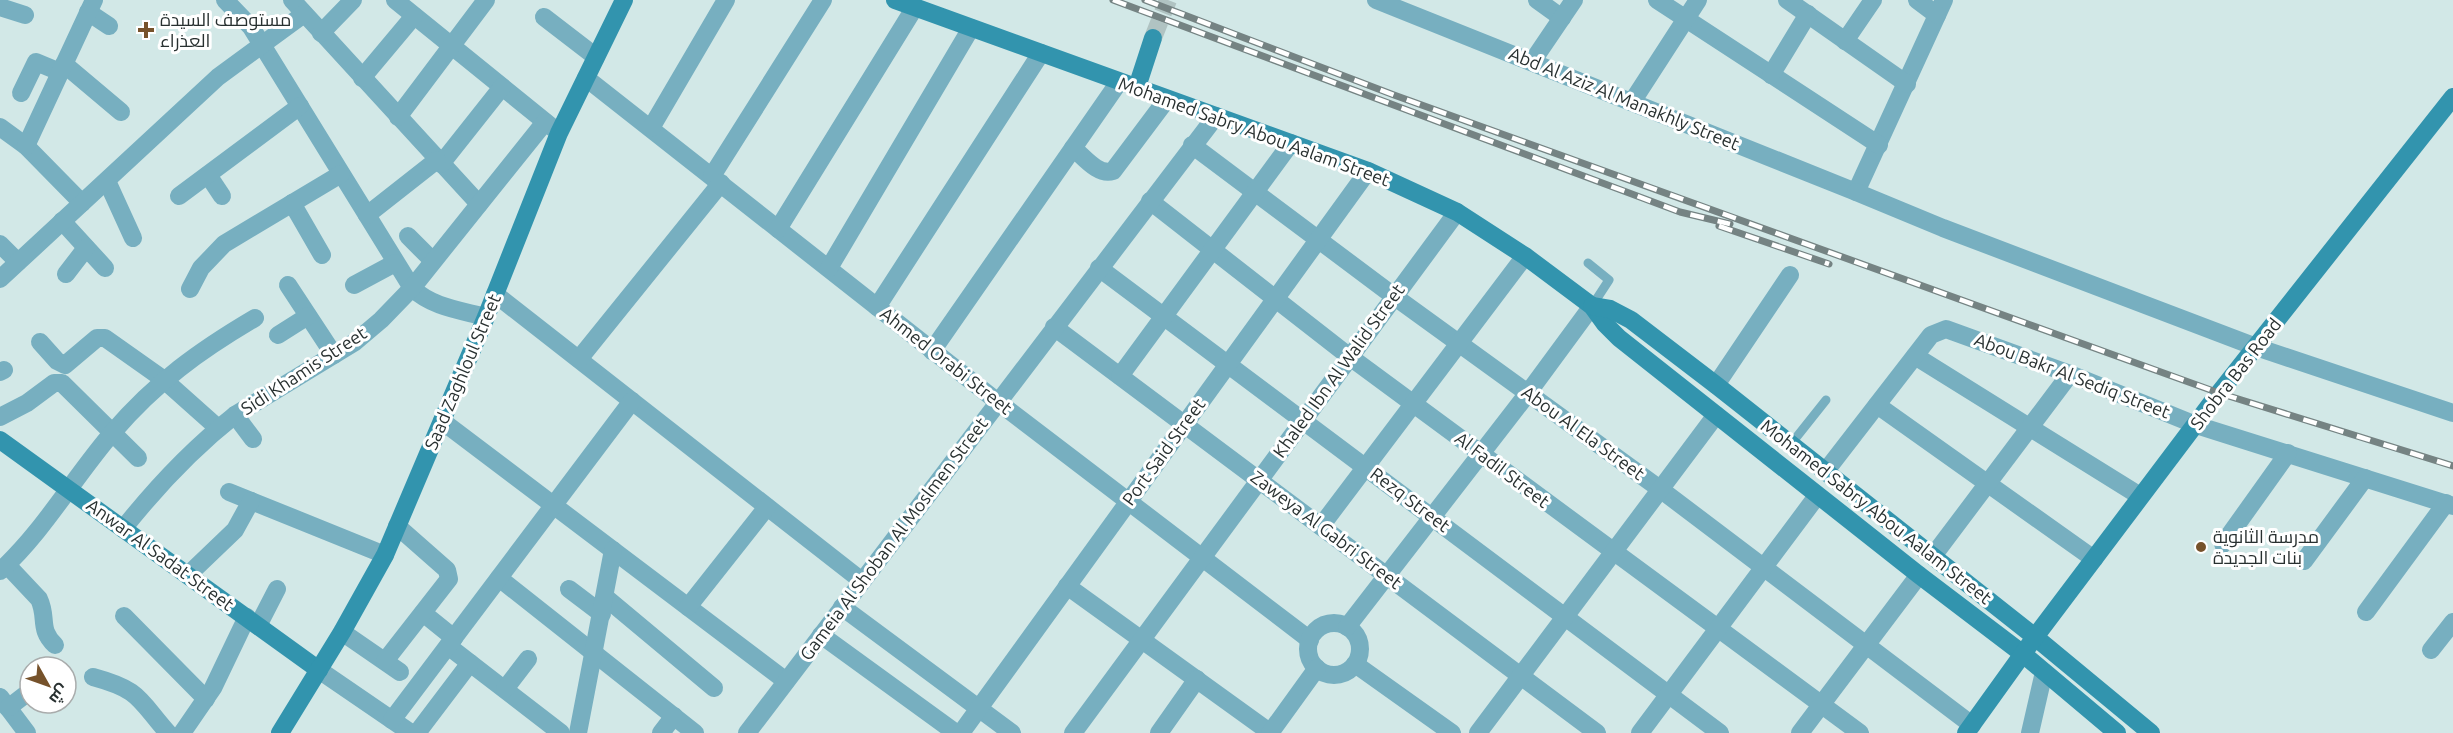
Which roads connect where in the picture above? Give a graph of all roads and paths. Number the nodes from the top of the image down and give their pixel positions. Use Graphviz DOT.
graph roads {
  1 [pos="225,0"];
  2 [pos="292,0"];
  3 [pos="353,0"];
  4 [pos="395,0"];
  5 [pos="486,0"];
  6 [pos="624,0"];
  7 [pos="823,0"];
  8 [pos="895,0"];
  9 [pos="1376,0"];
  10 [pos="1537,0"];
  11 [pos="1574,0"];
  12 [pos="1657,0"];
  13 [pos="1698,0"];
  14 [pos="1787,0"];
  15 [pos="1873,0"];
  16 [pos="1917,0"];
  17 [pos="723,1"];
  18 [pos="0,6"];
  19 [pos="91,6"];
  20 [pos="915,7"];
  21 [pos="1415,7"];
  22 [pos="1941,8"];
  23 [pos="304,14"];
  24 [pos="1808,14"];
  25 [pos="26,15"];
  26 [pos="414,16"];
  27 [pos="544,17"];
  28 [pos="1562,18"];
  29 [pos="1685,19"];
  30 [pos="109,26"];
  31 [pos="971,28"];
  32 [pos="321,33"];
  33 [pos="1153,38"];
  34 [pos="1845,41"];
  35 [pos="262,45"];
  36 [pos="453,47"];
  37 [pos="1041,53"];
  38 [pos="596,57"];
  39 [pos="1532,62"];
  40 [pos="62,68"];
  41 [pos="1771,75"];
  42 [pos="362,78"];
  43 [pos="586,78"];
  44 [pos="1119,82"];
  45 [pos="1907,84"];
  46 [pos="502,87"];
  47 [pos="1137,87"];
  48 [pos="21,93"];
  49 [pos="2453,97"];
  50 [pos="1167,99"];
  51 [pos="1632,102"];
  52 [pos="300,106"];
  53 [pos="121,112"];
  54 [pos="1216,116"];
  55 [pos="398,117"];
  56 [pos="552,127"];
  57 [pos="651,128"];
  58 [pos="3,135"];
  59 [pos="1291,143"];
  60 [pos="1192,145"];
  61 [pos="1879,145"];
  62 [pos="26,146"];
  63 [pos="1073,148"];
  64 [pos="439,162"];
  65 [pos="1368,171"];
  66 [pos="341,174"];
  67 [pos="207,175"];
  68 [pos="716,180"];
  69 [pos="106,181"];
  70 [pos="1860,184"];
  71 [pos="1255,191"];
  72 [pos="179,196"];
  73 [pos="222,196"];
  74 [pos="1150,201"];
  75 [pos="82,202"];
  76 [pos="292,203"];
  77 [pos="479,204"];
  78 [pos="1457,212"];
  79 [pos="367,215"];
  80 [pos="62,221"];
  81 [pos="778,229"];
  82 [pos="408,236"];
  83 [pos="133,238"];
  84 [pos="1318,239"];
  85 [pos="0,244"];
  86 [pos="86,248"];
  87 [pos="1212,250"];
  88 [pos="322,255"];
  89 [pos="1525,256"];
  90 [pos="433,261"];
  91 [pos="18,262"];
  92 [pos="395,263"];
  93 [pos="1588,263"];
  94 [pos="105,268"];
  95 [pos="829,268"];
  96 [pos="1099,268"];
  97 [pos="66,274"];
  98 [pos="1790,275"];
  99 [pos="0,279"];
  100 [pos="288,285"];
  101 [pos="354,285"];
  102 [pos="412,288"];
  103 [pos="190,290"];
  104 [pos="495,294"];
  105 [pos="1395,297"];
  106 [pos="1275,299"];
  107 [pos="1592,306"];
  108 [pos="877,307"];
  109 [pos="308,316"];
  110 [pos="1164,316"];
  111 [pos="486,317"];
  112 [pos="255,318"];
  113 [pos="1054,327"];
  114 [pos="278,335"];
  115 [pos="40,342"];
  116 [pos="1459,343"];
  117 [pos="2256,347"];
  118 [pos="932,351"];
  119 [pos="334,355"];
  120 [pos="1915,356"];
  121 [pos="1350,357"];
  122 [pos="579,359"];
  123 [pos="1228,364"];
  124 [pos="2070,374"];
  125 [pos="1120,376"];
  126 [pos="163,379"];
  127 [pos="1716,385"];
  128 [pos="1528,393"];
  129 [pos="1826,400"];
  130 [pos="632,401"];
  131 [pos="998,402"];
  132 [pos="1413,404"];
  133 [pos="1877,405"];
  134 [pos="2453,413"];
  135 [pos="235,415"];
  136 [pos="1716,415"];
  137 [pos="0,417"];
  138 [pos="1303,420"];
  139 [pos="442,421"];
  140 [pos="1184,424"];
  141 [pos="2196,425"];
  142 [pos="218,428"];
  143 [pos="2030,428"];
  144 [pos="112,432"];
  145 [pos="254,439"];
  146 [pos="0,440"];
  147 [pos="1791,444"];
  148 [pos="2288,453"];
  149 [pos="1481,454"];
  150 [pos="138,458"];
  151 [pos="1776,463"];
  152 [pos="1366,467"];
  153 [pos="1825,472"];
  154 [pos="2365,478"];
  155 [pos="1259,480"];
  156 [pos="1988,484"];
  157 [pos="67,488"];
  158 [pos="1660,489"];
  159 [pos="229,492"];
  160 [pos="1817,496"];
  161 [pos="2140,496"];
  162 [pos="251,501"];
  163 [pos="1128,501"];
  164 [pos="554,505"];
  165 [pos="2449,505"];
  166 [pos="766,507"];
  167 [pos="1432,517"];
  168 [pos="398,526"];
  169 [pos="1321,526"];
  170 [pos="123,529"];
  171 [pos="2223,544"];
  172 [pos="613,550"];
  173 [pos="1613,552"];
  174 [pos="385,555"];
  175 [pos="1933,556"];
  176 [pos="1202,558"];
  177 [pos="2094,559"];
  178 [pos="2304,561"];
  179 [pos="1764,567"];
  180 [pos="3,568"];
  181 [pos="188,575"];
  182 [pos="1919,575"];
  183 [pos="1387,576"];
  184 [pos="499,578"];
  185 [pos="862,581"];
  186 [pos="1067,586"];
  187 [pos="277,589"];
  188 [pos="569,589"];
  189 [pos="604,605"];
  190 [pos="688,607"];
  191 [pos="842,607"];
  192 [pos="2366,612"];
  193 [pos="423,613"];
  194 [pos="124,616"];
  195 [pos="1565,617"];
  196 [pos="252,621"];
  197 [pos="2453,622"];
  198 [pos="1347,627"];
  199 [pos="1718,629"];
  200 [pos="342,632"];
  201 [pos="821,635"];
  202 [pos="2035,637"];
  203 [pos="1141,639"];
  204 [pos="1310,640"];
  205 [pos="451,642"];
  206 [pos="56,645"];
  207 [pos="1866,645"];
  208 [pos="2431,650"];
  209 [pos="594,654"];
  210 [pos="2023,654"];
  211 [pos="528,659"];
  212 [pos="385,661"];
  213 [pos="470,663"];
  214 [pos="1355,664"];
  215 [pos="1317,669"];
  216 [pos="319,670"];
  217 [pos="400,672"];
  218 [pos="2044,672"];
  219 [pos="1521,676"];
  220 [pos="93,677"];
  221 [pos="1197,679"];
  222 [pos="786,681"];
  223 [pos="714,688"];
  224 [pos="505,689"];
  225 [pos="1669,695"];
  226 [pos="18,697"];
  227 [pos="206,699"];
  228 [pos="4,703"];
  229 [pos="1821,705"];
  230 [pos="979,708"];
  231 [pos="674,716"];
  232 [pos="392,720"];
  233 [pos="1969,729"];
  234 [pos="27,733"];
  235 [pos="168,733"];
  236 [pos="182,733"];
  237 [pos="280,733"];
  238 [pos="411,733"];
  239 [pos="417,733"];
  240 [pos="561,733"];
  241 [pos="578,733"];
  242 [pos="661,733"];
  243 [pos="695,733"];
  244 [pos="747,733"];
  245 [pos="958,733"];
  246 [pos="1012,733"];
  247 [pos="1073,733"];
  248 [pos="1159,733"];
  249 [pos="1271,733"];
  250 [pos="1452,733"];
  251 [pos="1478,733"];
  252 [pos="1597,733"];
  253 [pos="1641,733"];
  254 [pos="1720,733"];
  255 [pos="1800,733"];
  256 [pos="1860,733"];
  257 [pos="2030,733"];
  258 [pos="2117,733"];
  259 [pos="2151,733"];
  1 -- 35 [label="street"];
  2 -- 23 [label="street"];
  3 -- 32 [label="street"];
  4 -- 26 [label="street"];
  5 -- 36 [label="street"];
  6 -- 38 [label="street, Saad Zaghloul Street"];
  7 -- 68 [label="street"];
  8 -- 20 [label="street, Mohamed Sabry Abou Aalam Street"];
  9 -- 21 [label="street, Abd Al Aziz Al Manakhly Street"];
  10 -- 28 [label="street"];
  11 -- 28 [label="street"];
  12 -- 29 [label="street"];
  13 -- 29 [label="street"];
  14 -- 24 [label="street"];
  15 -- 34 [label="street"];
  16 -- 22 [label="street"];
  17 -- 57 [label="street"];
  18 -- 25 [label="street"];
  19 -- 30 [label="street"];
  19 -- 40 [label="street"];
  20 -- 31 [label="street, Mohamed Sabry Abou Aalam Street"];
  20 -- 81 [label="street"];
  21 -- 39 [label="street, Abd Al Aziz Al Manakhly Street"];
  22 -- 45 [label="street"];
  23 -- 32 [label="street"];
  23 -- 35 [label="street"];
  24 -- 34 [label="street"];
  24 -- 41 [label="street"];
  26 -- 36 [label="street"];
  26 -- 42 [label="street"];
  27 -- 38 [label="street"];
  28 -- 39 [label="street"];
  29 -- 41 [label="street"];
  29 -- 51 [label="street"];
  31 -- 37 [label="street, Mohamed Sabry Abou Aalam Street"];
  31 -- 95 [label="street"];
  32 -- 42 [label="street"];
  33 -- 47 [label="street"];
  34 -- 45 [label="street"];
  35 -- 52 [label="street"];
  35 -- 69 [label="street"];
  36 -- 46 [label="street"];
  36 -- 55 [label="street"];
  37 -- 44 [label="street, Mohamed Sabry Abou Aalam Street"];
  37 -- 108 [label="street"];
  38 -- 43 [label="street, Saad Zaghloul Street"];
  39 -- 51 [label="street, Abd Al Aziz Al Manakhly Street"];
  40 -- 48 [label="street"];
  40 -- 53 [label="street"];
  40 -- 62 [label="street"];
  41 -- 61 [label="street"];
  42 -- 55 [label="street"];
  43 -- 56 [label="street, Saad Zaghloul Street"];
  43 -- 57 [label="street, Ahmed Orabi Street"];
  44 -- 47 [label="street, Mohamed Sabry Abou Aalam Street"];
  44 -- 63 [label="street"];
  45 -- 61 [label="street"];
  46 -- 56 [label="street"];
  46 -- 64 [label="street"];
  47 -- 50 [label="street, Mohamed Sabry Abou Aalam Street"];
  49 -- 117 [label="street, Shobra Bas Road"];
  50 -- 54 [label="street, Mohamed Sabry Abou Aalam Street"];
  50 -- 63 [label="street"];
  51 -- 70 [label="street, Abd Al Aziz Al Manakhly Street"];
  52 -- 66 [label="street"];
  52 -- 67 [label="street"];
  54 -- 59 [label="street, Mohamed Sabry Abou Aalam Street"];
  54 -- 60 [label="street, Gameia Al Shoban Al Moslmen Street"];
  55 -- 64 [label="street"];
  56 -- 77 [label="street, Sidi Khamis Street"];
  56 -- 104 [label="street, Saad Zaghloul Street"];
  57 -- 68 [label="street, Ahmed Orabi Street"];
  58 -- 62 [label="street"];
  59 -- 65 [label="street, Mohamed Sabry Abou Aalam Street"];
  59 -- 71 [label="street"];
  60 -- 71 [label="street, Abou Al Ela Street"];
  60 -- 74 [label="street, Gameia Al Shoban Al Moslmen Street"];
  61 -- 70 [label="street"];
  62 -- 75 [label="street"];
  63 -- 118 [label="street"];
  64 -- 77 [label="street"];
  64 -- 79 [label="street"];
  65 -- 78 [label="street, Mohamed Sabry Abou Aalam Street"];
  65 -- 84 [label="street, Port Said Street"];
  66 -- 76 [label="street"];
  66 -- 79 [label="street"];
  67 -- 72 [label="street"];
  67 -- 73 [label="street"];
  68 -- 81 [label="street, Ahmed Orabi Street"];
  68 -- 122 [label="street"];
  69 -- 75 [label="street"];
  69 -- 83 [label="street"];
  70 -- 117 [label="street, Abd Al Aziz Al Manakhly Street"];
  71 -- 84 [label="street, Abou Al Ela Street"];
  71 -- 87 [label="street"];
  74 -- 87 [label="street, Al Fadil Street"];
  74 -- 96 [label="street, Gameia Al Shoban Al Moslmen Street"];
  75 -- 80 [label="street"];
  76 -- 88 [label="street"];
  76 -- 103 [label="street"];
  77 -- 90 [label="street, Sidi Khamis Street"];
  78 -- 89 [label="street, Mohamed Sabry Abou Aalam Street"];
  78 -- 105 [label="street, Khaled Ibn Al Walid Street"];
  79 -- 92 [label="street"];
  80 -- 86 [label="street"];
  80 -- 91 [label="street"];
  81 -- 95 [label="street, Ahmed Orabi Street"];
  82 -- 90 [label="street"];
  84 -- 105 [label="street, Abou Al Ela Street"];
  84 -- 106 [label="street, Port Said Street"];
  85 -- 91 [label="street"];
  86 -- 94 [label="street"];
  86 -- 97 [label="street"];
  87 -- 106 [label="street, Al Fadil Street"];
  87 -- 110 [label="street"];
  89 -- 107 [label="street, Mohamed Sabry Abou Aalam Street"];
  89 -- 116 [label="street"];
  90 -- 102 [label="street, Sidi Khamis Street"];
  91 -- 99 [label="street"];
  92 -- 101 [label="street"];
  92 -- 102 [label="street"];
  93 -- 107 [label="lane"];
  95 -- 108 [label="street, Ahmed Orabi Street"];
  96 -- 110 [label="street, Rezq Street"];
  96 -- 113 [label="street, Gameia Al Shoban Al Moslmen Street"];
  98 -- 127 [label="street"];
  100 -- 109 [label="street"];
  102 -- 111 [label="street"];
  102 -- 119 [label="street, Sidi Khamis Street"];
  104 -- 111 [label="street, Saad Zaghloul Street"];
  104 -- 122 [label="street"];
  105 -- 116 [label="street, Abou Al Ela Street"];
  105 -- 121 [label="street, Khaled Ibn Al Walid Street"];
  106 -- 121 [label="street, Al Fadil Street"];
  106 -- 123 [label="street, Port Said Street"];
  107 -- 127 [label="street, Mohamed Sabry Abou Aalam Street"];
  107 -- 128 [label="street"];
  107 -- 136 [label="street, Mohamed Sabry Abou Aalam Street"];
  108 -- 118 [label="street, Ahmed Orabi Street"];
  109 -- 114 [label="street"];
  109 -- 119 [label="street"];
  110 -- 123 [label="street, Rezq Street"];
  110 -- 125 [label="street"];
  111 -- 139 [label="street, Saad Zaghloul Street"];
  112 -- 126 [label="street"];
  113 -- 125 [label="street, Zaweya Al Gabri Street"];
  113 -- 131 [label="street, Gameia Al Shoban Al Moslmen Street"];
  115 -- 126 [label="street"];
  116 -- 128 [label="street, Abou Al Ela Street"];
  116 -- 132 [label="street"];
  117 -- 134 [label="street, Abd Al Aziz Al Manakhly Street"];
  117 -- 141 [label="street, Shobra Bas Road"];
  118 -- 131 [label="street, Ahmed Orabi Street"];
  119 -- 135 [label="street, Sidi Khamis Street"];
  120 -- 124 [label="street, Abou Bakr Al Sediq Street"];
  120 -- 133 [label="street"];
  120 -- 143 [label="street"];
  121 -- 132 [label="street, Al Fadil Street"];
  121 -- 138 [label="street, Khaled Ibn Al Walid Street"];
  122 -- 130 [label="street"];
  123 -- 138 [label="street, Rezq Street"];
  123 -- 140 [label="street, Port Said Street"];
  124 -- 141 [label="street, Abou Bakr Al Sediq Street"];
  124 -- 143 [label="street"];
  125 -- 140 [label="street, Zaweya Al Gabri Street"];
  126 -- 142 [label="street"];
  126 -- 144 [label="street"];
  127 -- 147 [label="street, Mohamed Sabry Abou Aalam Street"];
  128 -- 149 [label="street"];
  128 -- 158 [label="street, Abou Al Ela Street"];
  129 -- 147 [label="lane"];
  130 -- 164 [label="street"];
  130 -- 166 [label="street"];
  131 -- 163 [label="street, Ahmed Orabi Street"];
  131 -- 185 [label="street, Gameia Al Shoban Al Moslmen Street"];
  132 -- 149 [label="street, Al Fadil Street"];
  132 -- 152 [label="street"];
  133 -- 153 [label="street"];
  133 -- 156 [label="street"];
  135 -- 142 [label="street, Sidi Khamis Street"];
  135 -- 145 [label="street"];
  136 -- 151 [label="street, Mohamed Sabry Abou Aalam Street"];
  136 -- 158 [label="street"];
  137 -- 144 [label="street"];
  138 -- 152 [label="street, Rezq Street"];
  138 -- 155 [label="street, Khaled Ibn Al Walid Street"];
  139 -- 164 [label="street"];
  139 -- 168 [label="street, Saad Zaghloul Street"];
  140 -- 155 [label="street, Zaweya Al Gabri Street"];
  140 -- 163 [label="street, Port Said Street"];
  141 -- 148 [label="street, Abou Bakr Al Sediq Street"];
  141 -- 161 [label="street, Shobra Bas Road"];
  142 -- 170 [label="street, Sidi Khamis Street"];
  143 -- 156 [label="street"];
  143 -- 161 [label="street"];
  144 -- 150 [label="street"];
  144 -- 157 [label="street"];
  146 -- 157 [label="street, Anwar Al Sadat Street"];
  147 -- 151 [label="street"];
  147 -- 153 [label="street, Mohamed Sabry Abou Aalam Street"];
  148 -- 154 [label="street, Abou Bakr Al Sediq Street"];
  148 -- 171 [label="street"];
  149 -- 167 [label="street"];
  149 -- 173 [label="street, Al Fadil Street"];
  151 -- 160 [label="street, Mohamed Sabry Abou Aalam Street"];
  152 -- 167 [label="street, Rezq Street"];
  152 -- 169 [label="street"];
  153 -- 175 [label="street, Mohamed Sabry Abou Aalam Street"];
  154 -- 165 [label="street, Abou Bakr Al Sediq Street"];
  154 -- 178 [label="street"];
  155 -- 169 [label="street, Zaweya Al Gabri Street"];
  155 -- 176 [label="street, Khaled Ibn Al Walid Street"];
  156 -- 175 [label="street"];
  156 -- 177 [label="street"];
  157 -- 170 [label="street, Anwar Al Sadat Street"];
  157 -- 180 [label="street"];
  158 -- 173 [label="street"];
  158 -- 179 [label="street, Abou Al Ela Street"];
  159 -- 162 [label="street"];
  160 -- 179 [label="street"];
  160 -- 182 [label="street, Mohamed Sabry Abou Aalam Street"];
  161 -- 177 [label="street, Shobra Bas Road"];
  162 -- 174 [label="street"];
  162 -- 181 [label="street"];
  163 -- 176 [label="street, Ahmed Orabi Street"];
  163 -- 186 [label="street, Port Said Street"];
  164 -- 172 [label="street"];
  164 -- 184 [label="street"];
  165 -- 192 [label="street"];
  166 -- 185 [label="street"];
  166 -- 190 [label="street"];
  167 -- 183 [label="street"];
  167 -- 195 [label="street, Rezq Street"];
  168 -- 174 [label="street, Saad Zaghloul Street"];
  168 -- 193 [label="street"];
  169 -- 183 [label="street, Zaweya Al Gabri Street"];
  170 -- 181 [label="street, Anwar Al Sadat Street"];
  172 -- 189 [label="street"];
  172 -- 190 [label="street"];
  173 -- 195 [label="street"];
  173 -- 199 [label="street, Al Fadil Street"];
  174 -- 200 [label="street, Saad Zaghloul Street"];
  175 -- 202 [label="street, Mohamed Sabry Abou Aalam Street"];
  176 -- 203 [label="street, Khaled Ibn Al Walid Street"];
  176 -- 204 [label="street, Ahmed Orabi Street"];
  177 -- 202 [label="street, Shobra Bas Road"];
  179 -- 199 [label="street"];
  179 -- 207 [label="street, Abou Al Ela Street"];
  180 -- 206 [label="street"];
  181 -- 196 [label="street, Anwar Al Sadat Street"];
  182 -- 207 [label="street"];
  182 -- 210 [label="street, Mohamed Sabry Abou Aalam Street"];
  183 -- 198 [label="street"];
  183 -- 219 [label="street, Zaweya Al Gabri Street"];
  184 -- 205 [label="street"];
  184 -- 209 [label="street"];
  185 -- 191 [label="street, Gameia Al Shoban Al Moslmen Street"];
  186 -- 203 [label="street"];
  186 -- 230 [label="street, Port Said Street"];
  187 -- 196 [label="street"];
  188 -- 189 [label="street"];
  189 -- 209 [label="street"];
  189 -- 223 [label="street"];
  190 -- 222 [label="street"];
  191 -- 201 [label="street, Gameia Al Shoban Al Moslmen Street"];
  191 -- 230 [label="street"];
  193 -- 205 [label="street"];
  193 -- 212 [label="street"];
  194 -- 227 [label="street"];
  195 -- 219 [label="street"];
  195 -- 225 [label="street, Rezq Street"];
  196 -- 216 [label="street, Anwar Al Sadat Street"];
  196 -- 227 [label="street"];
  197 -- 208 [label="street"];
  198 -- 204 [label="street"];
  198 -- 214 [label="street"];
  199 -- 225 [label="street"];
  199 -- 229 [label="street, Al Fadil Street"];
  200 -- 212 [label="street"];
  200 -- 216 [label="street, Saad Zaghloul Street"];
  201 -- 222 [label="street, Gameia Al Shoban Al Moslmen Street"];
  201 -- 245 [label="street"];
  202 -- 210 [label="street, Shobra Bas Road"];
  202 -- 259 [label="street, Mohamed Sabry Abou Aalam Street"];
  203 -- 221 [label="street"];
  203 -- 247 [label="street, Khaled Ibn Al Walid Street"];
  204 -- 215 [label="street"];
  205 -- 213 [label="street"];
  205 -- 232 [label="street"];
  207 -- 229 [label="street"];
  207 -- 233 [label="street, Abou Al Ela Street"];
  209 -- 231 [label="street"];
  209 -- 241 [label="street"];
  210 -- 218 [label="street, Mohamed Sabry Abou Aalam Street"];
  210 -- 233 [label="street, Shobra Bas Road"];
  211 -- 224 [label="street"];
  212 -- 217 [label="street"];
  213 -- 224 [label="street"];
  213 -- 239 [label="street"];
  214 -- 215 [label="street"];
  214 -- 250 [label="street"];
  215 -- 249 [label="street"];
  216 -- 232 [label="street"];
  216 -- 237 [label="street, Saad Zaghloul Street"];
  218 -- 257 [label="street"];
  218 -- 258 [label="street, Mohamed Sabry Abou Aalam Street"];
  219 -- 251 [label="street"];
  219 -- 252 [label="street, Zaweya Al Gabri Street"];
  220 -- 235 [label="street"];
  221 -- 248 [label="street"];
  221 -- 249 [label="street"];
  222 -- 244 [label="street, Gameia Al Shoban Al Moslmen Street"];
  224 -- 240 [label="street"];
  225 -- 253 [label="street"];
  225 -- 254 [label="street, Rezq Street"];
  226 -- 228 [label="street"];
  227 -- 236 [label="street"];
  228 -- 234 [label="street"];
  229 -- 255 [label="street"];
  229 -- 256 [label="street, Al Fadil Street"];
  230 -- 245 [label="street, Port Said Street"];
  230 -- 246 [label="street"];
  231 -- 242 [label="street"];
  231 -- 243 [label="street"];
  232 -- 238 [label="street"];
}
